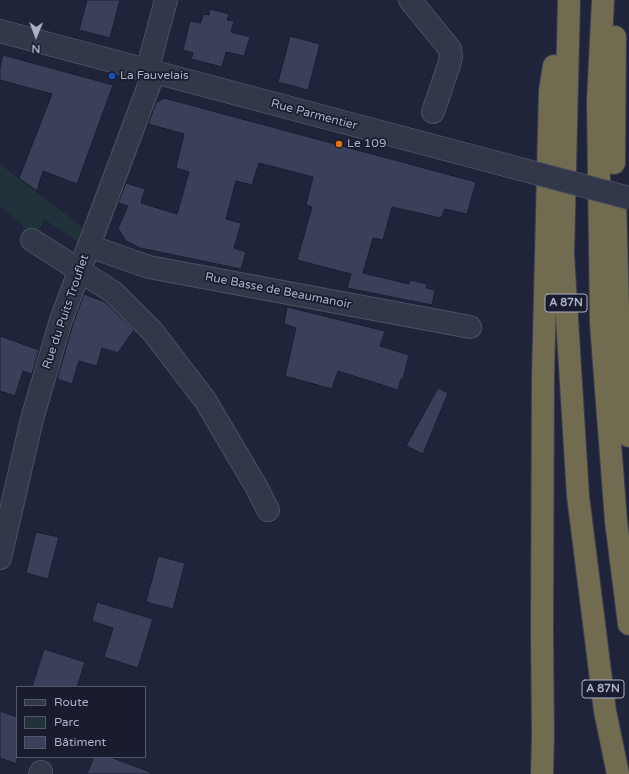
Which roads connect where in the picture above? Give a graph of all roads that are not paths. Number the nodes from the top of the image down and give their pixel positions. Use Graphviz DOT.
graph roads {
  1 [pos="166,0"];
  2 [pos="410,0"];
  3 [pos="564,0"];
  4 [pos="569,0"];
  5 [pos="603,0"];
  6 [pos="613,0"];
  7 [pos="0,31"];
  8 [pos="150,72"];
  9 [pos="433,112"];
  10 [pos="629,198"];
  11 [pos="32,240"];
  12 [pos="89,246"];
  13 [pos="80,270"];
  14 [pos="470,327"];
  15 [pos="629,436"];
  16 [pos="268,510"];
  17 [pos="0,558"];
  18 [pos="629,624"];
  19 [pos="542,774"];
  20 [pos="618,774"];
  1 -- 8 [label="street, Rue du Puits Trouflet"];
  2 -- 9 [label="street"];
  3 -- 19 [label="highway"];
  4 -- 20 [label="highway, A 87N"];
  5 -- 18 [label="highway, A 87N"];
  6 -- 15 [label="highway"];
  7 -- 8 [label="street, Rue Parmentier"];
  8 -- 10 [label="street, Rue Parmentier, bridge"];
  8 -- 12 [label="street, Rue du Puits Trouflet"];
  11 -- 13 [label="street"];
  12 -- 13 [label="street, Rue du Puits Trouflet"];
  12 -- 14 [label="street, Rue Basse de Beaumanoir"];
  13 -- 16 [label="street"];
  13 -- 17 [label="street, Rue du Puits Trouflet"];
}
